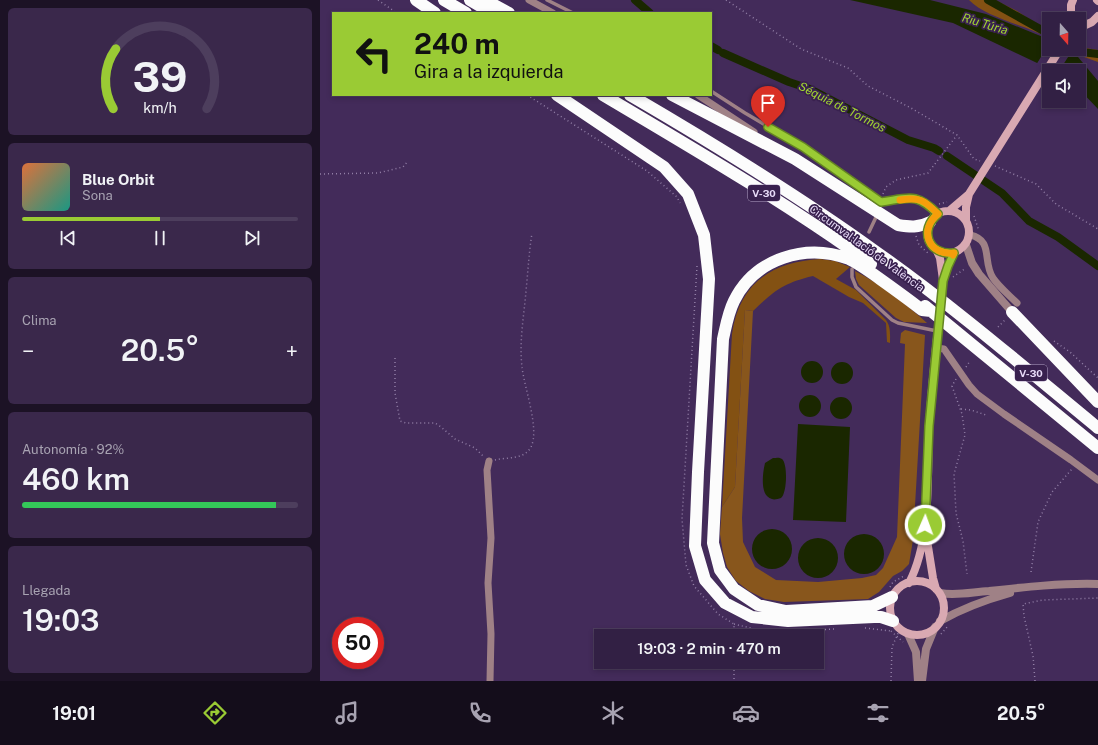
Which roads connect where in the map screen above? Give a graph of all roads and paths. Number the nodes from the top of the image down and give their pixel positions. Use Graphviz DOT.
graph roads {
  1 [pos="378,0"];
  2 [pos="416,0"];
  3 [pos="444,0"];
  4 [pos="470,0"];
  5 [pos="485,0"];
  6 [pos="529,0"];
  7 [pos="547,0"];
  8 [pos="726,0"];
  9 [pos="1070,2"];
  10 [pos="396,12"];
  11 [pos="434,12"];
  12 [pos="464,12"];
  13 [pos="490,12"];
  14 [pos="508,12"];
  15 [pos="551,12"];
  16 [pos="571,12"];
  17 [pos="1071,12"];
  18 [pos="1097,19"];
  19 [pos="1086,22"];
  20 [pos="1056,56"];
  21 [pos="712,92"];
  22 [pos="529,96"];
  23 [pos="558,96"];
  24 [pos="605,96"];
  25 [pos="632,96"];
  26 [pos="674,96"];
  27 [pos="700,96"];
  28 [pos="957,135"];
  29 [pos="795,158"];
  30 [pos="408,161"];
  31 [pos="981,162"];
  32 [pos="995,166"];
  33 [pos="320,174"];
  34 [pos="969,194"];
  35 [pos="951,202"];
  36 [pos="681,204"];
  37 [pos="879,207"];
  38 [pos="932,208"];
  39 [pos="949,211"];
  40 [pos="974,212"];
  41 [pos="934,218"];
  42 [pos="966,220"];
  43 [pos="913,228"];
  44 [pos="1098,229"];
  45 [pos="869,232"];
  46 [pos="532,233"];
  47 [pos="974,236"];
  48 [pos="966,245"];
  49 [pos="934,253"];
  50 [pos="954,253"];
  51 [pos="698,262"];
  52 [pos="972,264"];
  53 [pos="852,269"];
  54 [pos="947,280"];
  55 [pos="917,303"];
  56 [pos="1015,307"];
  57 [pos="938,331"];
  58 [pos="1054,341"];
  59 [pos="936,348"];
  60 [pos="395,358"];
  61 [pos="961,373"];
  62 [pos="1098,378"];
  63 [pos="1098,402"];
  64 [pos="961,410"];
  65 [pos="986,414"];
  66 [pos="1098,428"];
  67 [pos="1098,448"];
  68 [pos="489,461"];
  69 [pos="1077,464"];
  70 [pos="1098,480"];
  71 [pos="925,525"];
  72 [pos="1031,572"];
  73 [pos="906,574"];
  74 [pos="967,574"];
  75 [pos="909,583"];
  76 [pos="1098,584"];
  77 [pos="1028,588"];
  78 [pos="938,592"];
  79 [pos="889,594"];
  80 [pos="1098,598"];
  81 [pos="938,624"];
  82 [pos="949,625"];
  83 [pos="734,629"];
  84 [pos="894,629"];
  85 [pos="908,634"];
  86 [pos="939,636"];
  87 [pos="907,645"];
  88 [pos="734,669"];
  89 [pos="490,681"];
  90 [pos="734,681"];
  91 [pos="892,681"];
  92 [pos="918,681"];
  93 [pos="922,681"];
  94 [pos="1035,681"];
  1 -- 10 [label="path"];
  2 -- 11 [label="highway"];
  3 -- 12 [label="highway"];
  4 -- 13 [label="highway"];
  5 -- 14 [label="highway"];
  6 -- 15 [label="street"];
  7 -- 16 [label="lane"];
  8 -- 28 [label="path"];
  9 -- 17 [label="main road"];
  18 -- 19 [label="main road"];
  20 -- 34 [label="main road"];
  21 -- 37 [label="lane"];
  22 -- 36 [label="path"];
  23 -- 84 [label="highway"];
  24 -- 55 [label="highway, Circumval·lació de València / V-30"];
  25 -- 66 [label="highway, Circumval·lació de València / V-30"];
  26 -- 29 [label="highway"];
  27 -- 29 [label="street"];
  28 -- 31 [label="path"];
  28 -- 37 [label="path"];
  29 -- 37 [label="highway"];
  30 -- 33 [label="path"];
  32 -- 44 [label="path"];
  34 -- 39 [label="main road"];
  34 -- 42 [label="main road"];
  35 -- 38 [label="path"];
  37 -- 38 [label="street"];
  37 -- 43 [label="highway"];
  37 -- 45 [label="lane"];
  38 -- 41 [label="street"];
  39 -- 41 [label="main road"];
  39 -- 42 [label="main road"];
  40 -- 47 [label="path"];
  41 -- 43 [label="highway"];
  41 -- 49 [label="main road"];
  42 -- 47 [label="main road"];
  43 -- 49 [label="path"];
  46 -- 68 [label="path"];
  47 -- 48 [label="main road"];
  47 -- 56 [label="street"];
  48 -- 50 [label="main road"];
  48 -- 52 [label="street"];
  49 -- 50 [label="main road"];
  49 -- 54 [label="main road"];
  50 -- 54 [label="main road"];
  51 -- 83 [label="path"];
  52 -- 54 [label="path"];
  52 -- 56 [label="street"];
  53 -- 57 [label="lane"];
  54 -- 57 [label="main road"];
  55 -- 67 [label="highway, Circumval·lació de València / V-30"];
  55 -- 79 [label="highway"];
  56 -- 63 [label="highway"];
  57 -- 59 [label="main road"];
  58 -- 62 [label="path"];
  59 -- 61 [label="street"];
  59 -- 71 [label="main road"];
  60 -- 68 [label="path"];
  61 -- 64 [label="path"];
  61 -- 69 [label="street"];
  64 -- 65 [label="path"];
  64 -- 74 [label="path"];
  68 -- 89 [label="street"];
  69 -- 70 [label="street"];
  69 -- 72 [label="path"];
  71 -- 75 [label="main road"];
  71 -- 78 [label="main road"];
  73 -- 79 [label="path"];
  75 -- 78 [label="main road"];
  75 -- 79 [label="main road"];
  76 -- 77 [label="street"];
  77 -- 78 [label="street"];
  77 -- 81 [label="street"];
  78 -- 81 [label="main road"];
  79 -- 84 [label="main road"];
  80 -- 94 [label="path"];
  81 -- 85 [label="main road"];
  81 -- 93 [label="street"];
  82 -- 86 [label="path"];
  84 -- 85 [label="main road"];
  84 -- 87 [label="path"];
  84 -- 91 [label="path"];
  85 -- 92 [label="street"];
  88 -- 90 [label="path"];
}
